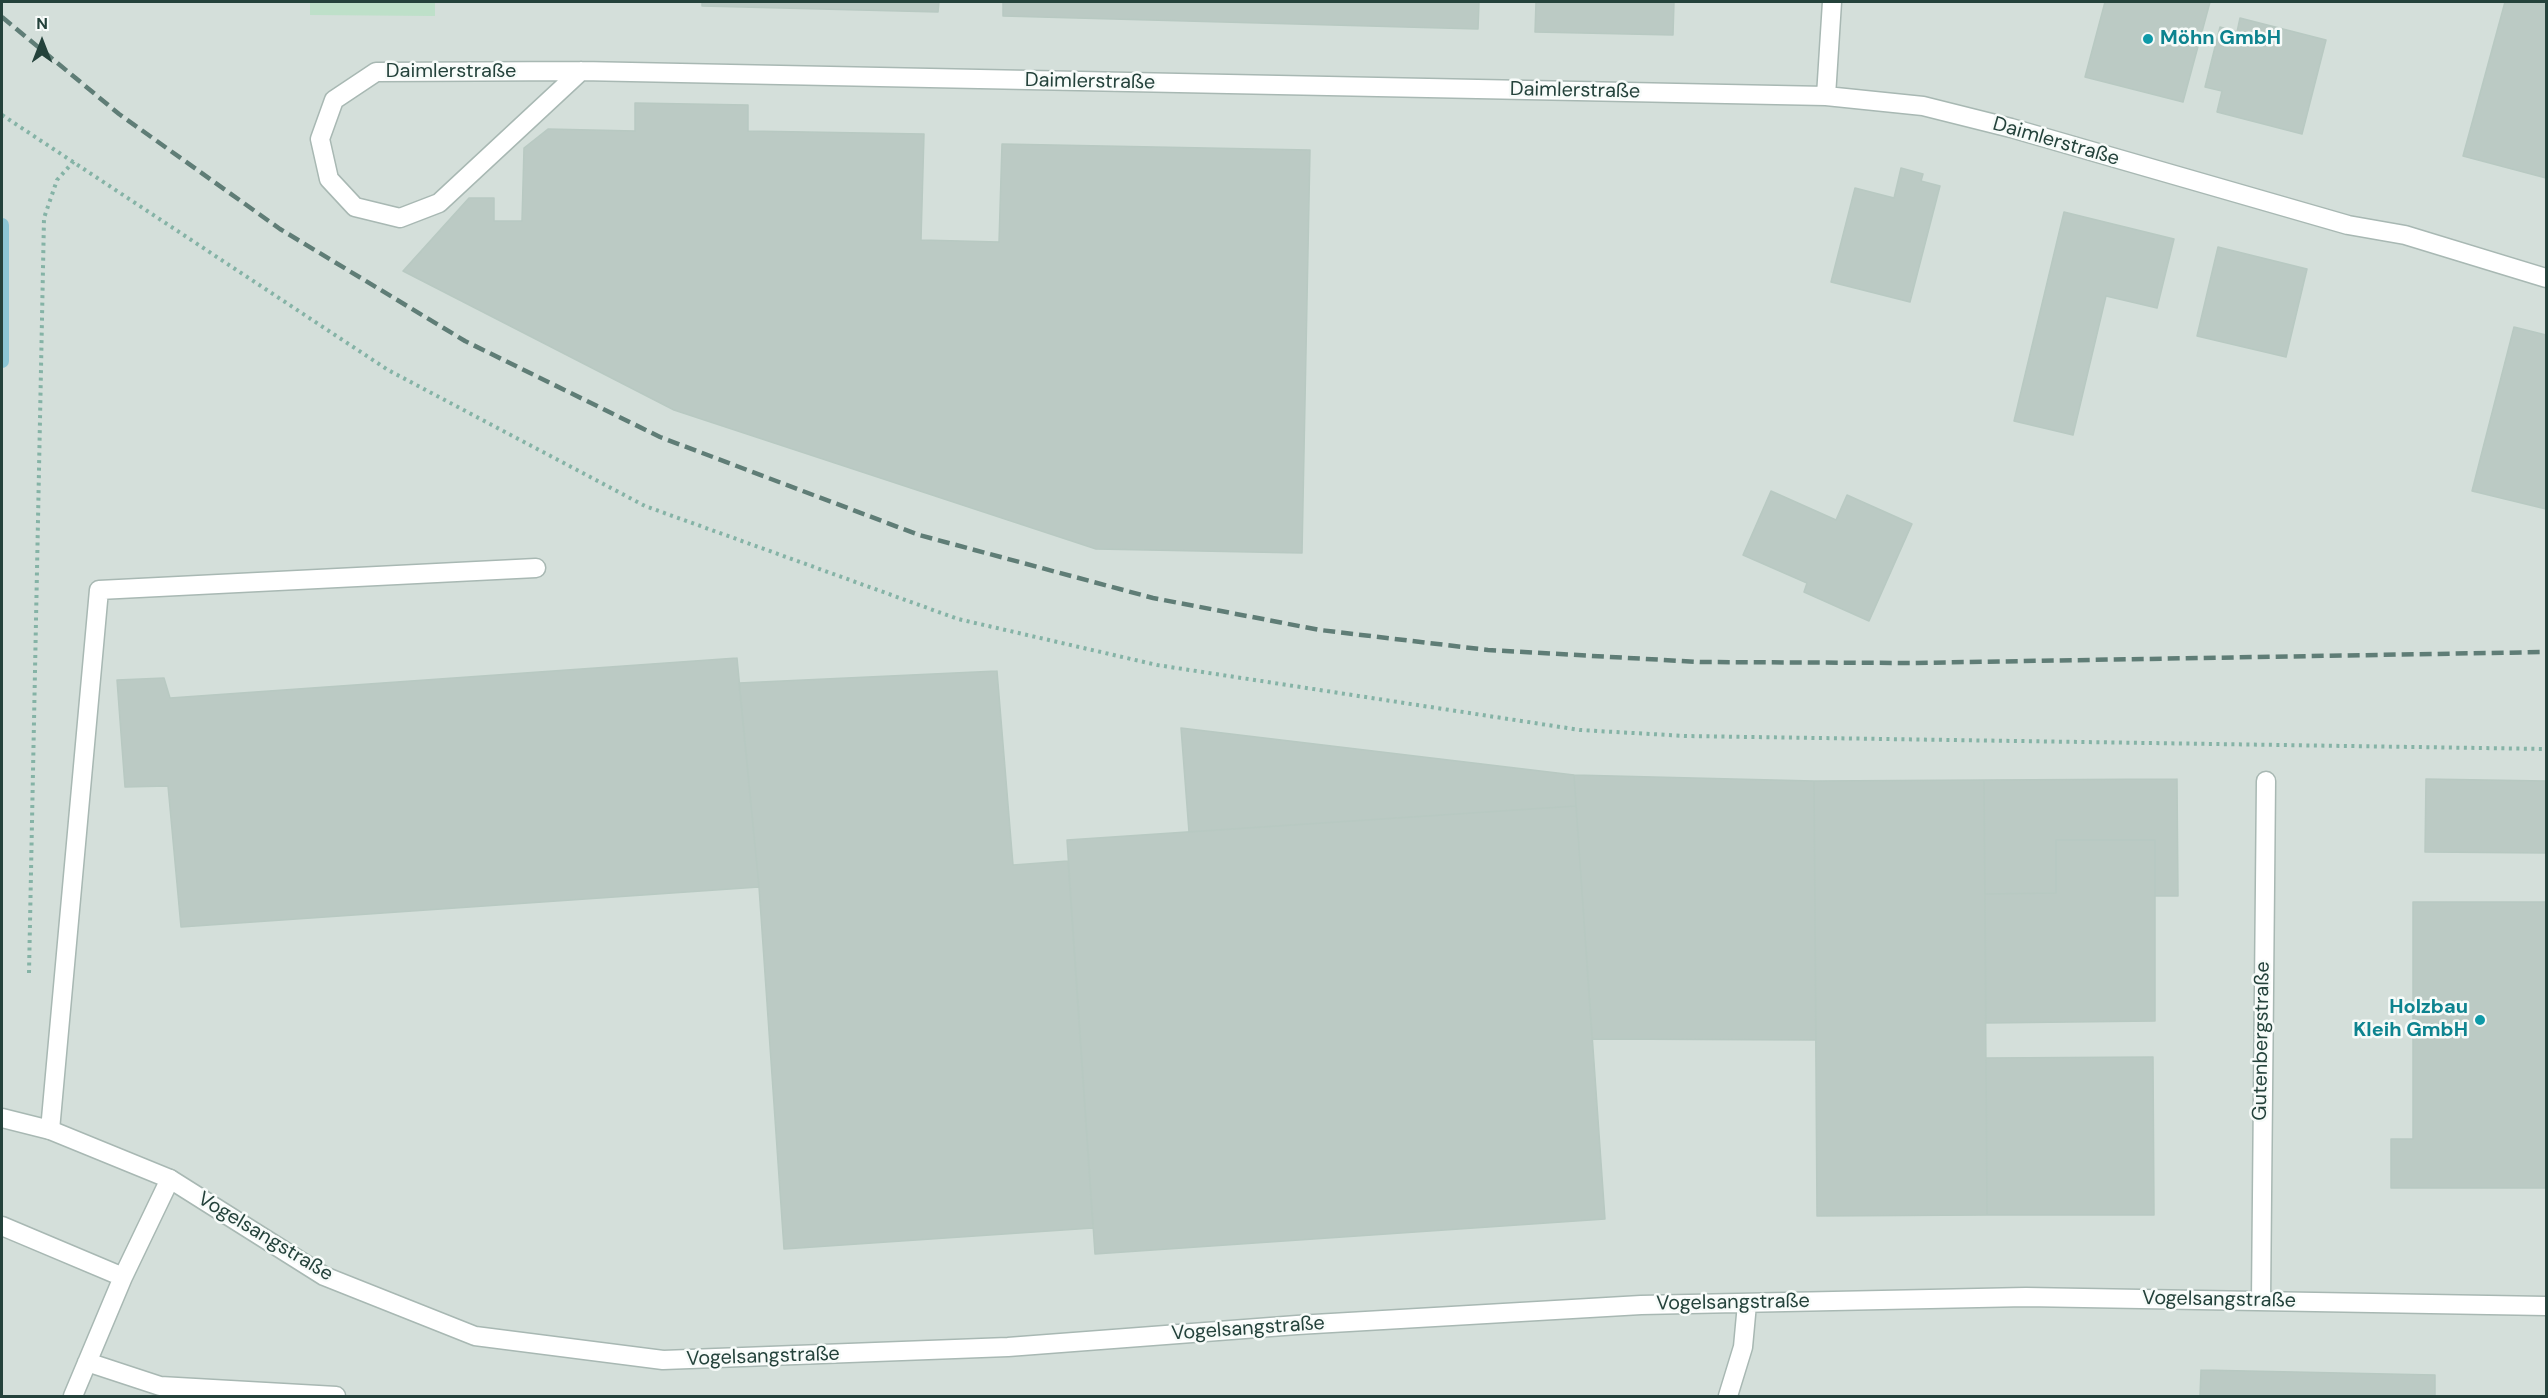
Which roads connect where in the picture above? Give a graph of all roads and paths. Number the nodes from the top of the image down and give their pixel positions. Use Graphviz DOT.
graph roads {
  1 [pos="1832,2"];
  2 [pos="580,72"];
  3 [pos="1826,96"];
  4 [pos="2,115"];
  5 [pos="74,161"];
  6 [pos="2547,278"];
  7 [pos="536,568"];
  8 [pos="2547,749"];
  9 [pos="2266,782"];
  10 [pos="28,980"];
  11 [pos="2,1118"];
  12 [pos="50,1130"];
  13 [pos="170,1179"];
  14 [pos="2,1226"];
  15 [pos="123,1277"];
  16 [pos="2261,1300"];
  17 [pos="1747,1304"];
  18 [pos="2547,1306"];
  19 [pos="87,1362"];
  20 [pos="73,1396"];
  21 [pos="336,1396"];
  22 [pos="1728,1396"];
  1 -- 3 [label="street"];
  2 -- 2 [label="street, Daimlerstraße"];
  2 -- 3 [label="street, Daimlerstraße"];
  3 -- 6 [label="street, Daimlerstraße"];
  4 -- 5 [label="path"];
  5 -- 8 [label="path"];
  5 -- 10 [label="path"];
  7 -- 12 [label="street"];
  9 -- 16 [label="street, Gutenbergstraße"];
  11 -- 12 [label="street, Vogelsangstraße"];
  12 -- 13 [label="street, Vogelsangstraße"];
  13 -- 15 [label="street"];
  13 -- 17 [label="street, Vogelsangstraße"];
  14 -- 15 [label="street"];
  15 -- 19 [label="street"];
  16 -- 17 [label="street, Vogelsangstraße"];
  16 -- 18 [label="street, Vogelsangstraße"];
  17 -- 22 [label="street"];
  19 -- 20 [label="street"];
  19 -- 21 [label="street"];
}
